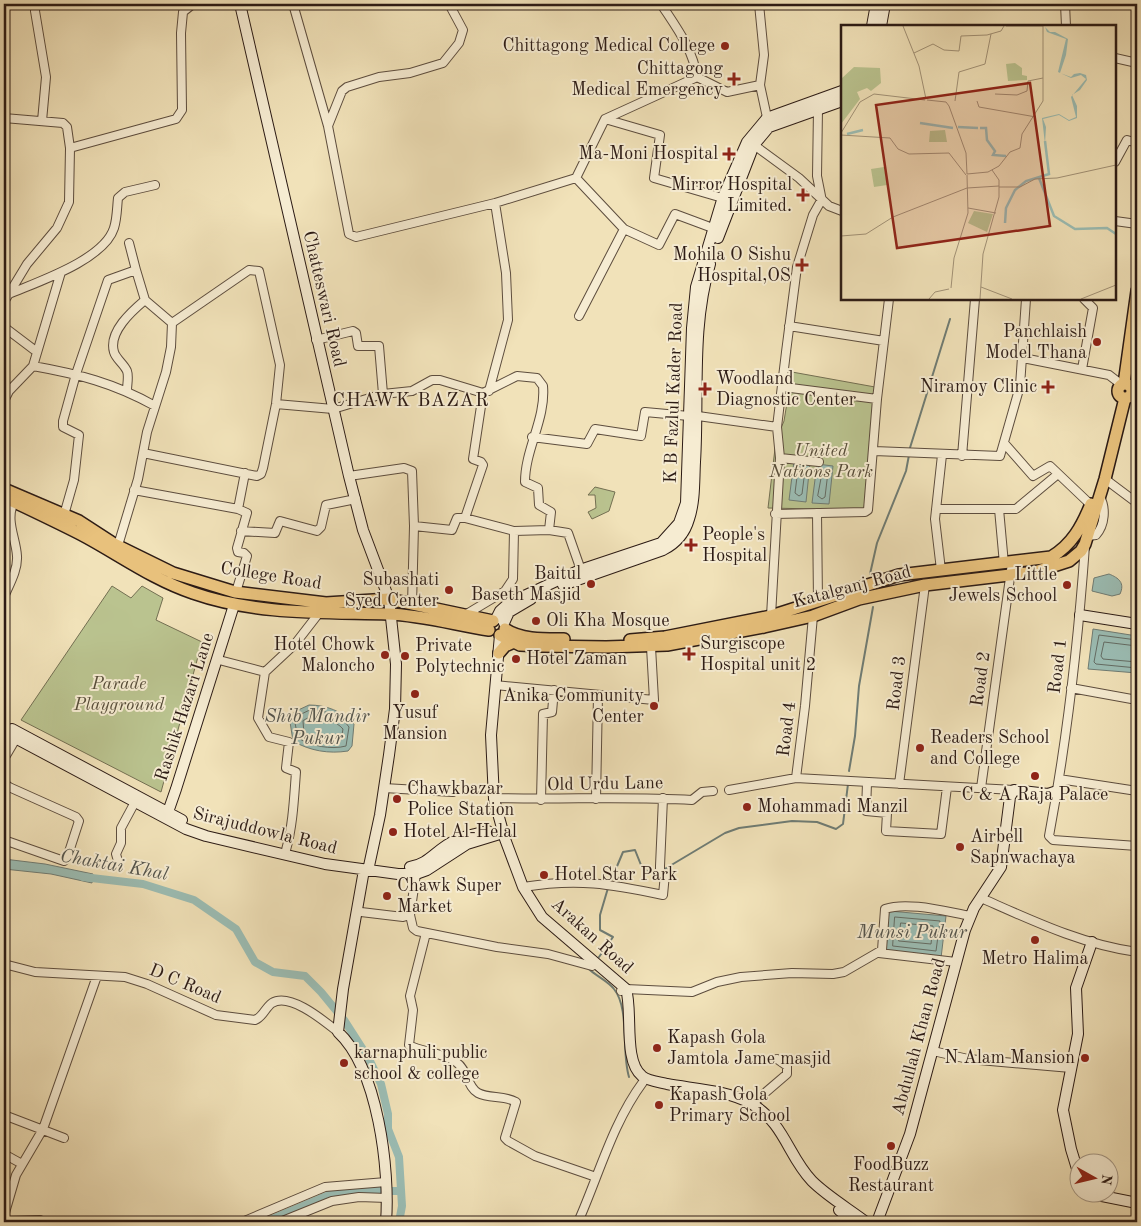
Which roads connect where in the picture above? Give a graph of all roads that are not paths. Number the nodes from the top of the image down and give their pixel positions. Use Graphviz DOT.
graph roads {
  1 [pos="36,4"];
  2 [pos="193,4"];
  3 [pos="240,4"];
  4 [pos="293,4"];
  5 [pos="450,4"];
  6 [pos="661,4"];
  7 [pos="759,4"];
  8 [pos="876,4"];
  9 [pos="885,4"];
  10 [pos="1065,4"];
  11 [pos="872,25"];
  12 [pos="881,25"];
  13 [pos="1066,25"];
  14 [pos="1116,58"];
  15 [pos="1137,62"];
  16 [pos="697,77"];
  17 [pos="760,86"];
  18 [pos="841,91"];
  19 [pos="841,100"];
  20 [pos="818,109"];
  21 [pos="4,118"];
  22 [pos="605,119"];
  23 [pos="42,121"];
  24 [pos="768,122"];
  25 [pos="328,126"];
  26 [pos="1137,143"];
  27 [pos="754,145"];
  28 [pos="70,148"];
  29 [pos="1116,160"];
  30 [pos="576,178"];
  31 [pos="156,185"];
  32 [pos="727,199"];
  33 [pos="822,200"];
  34 [pos="495,203"];
  35 [pos="841,211"];
  36 [pos="1116,221"];
  37 [pos="1137,224"];
  38 [pos="624,229"];
  39 [pos="716,230"];
  40 [pos="129,243"];
  41 [pos="136,270"];
  42 [pos="61,272"];
  43 [pos="1137,291"];
  44 [pos="6,298"];
  45 [pos="145,300"];
  46 [pos="889,300"];
  47 [pos="975,300"];
  48 [pos="1026,300"];
  49 [pos="1085,300"];
  50 [pos="1137,313"];
  51 [pos="579,316"];
  52 [pos="172,323"];
  53 [pos="790,326"];
  54 [pos="4,327"];
  55 [pos="316,340"];
  56 [pos="884,341"];
  57 [pos="37,352"];
  58 [pos="1023,358"];
  59 [pos="33,366"];
  60 [pos="1082,370"];
  61 [pos="76,374"];
  62 [pos="783,387"];
  63 [pos="127,390"];
  64 [pos="1129,391"];
  65 [pos="486,392"];
  66 [pos="383,394"];
  67 [pos="877,399"];
  68 [pos="4,400"];
  69 [pos="276,404"];
  70 [pos="154,406"];
  71 [pos="333,409"];
  72 [pos="694,416"];
  73 [pos="777,427"];
  74 [pos="532,437"];
  75 [pos="1004,443"];
  76 [pos="874,451"];
  77 [pos="143,453"];
  78 [pos="942,455"];
  79 [pos="962,456"];
  80 [pos="780,458"];
  81 [pos="819,462"];
  82 [pos="245,473"];
  83 [pos="1058,474"];
  84 [pos="349,476"];
  85 [pos="1105,480"];
  86 [pos="4,489"];
  87 [pos="134,490"];
  88 [pos="356,499"];
  89 [pos="9,500"];
  90 [pos="1137,503"];
  91 [pos="1091,505"];
  92 [pos="238,509"];
  93 [pos="936,509"];
  94 [pos="999,509"];
  95 [pos="817,513"];
  96 [pos="776,514"];
  97 [pos="64,515"];
  98 [pos="465,518"];
  99 [pos="414,526"];
  100 [pos="549,530"];
  101 [pos="241,531"];
  102 [pos="514,531"];
  103 [pos="1087,540"];
  104 [pos="114,549"];
  105 [pos="1063,550"];
  106 [pos="1069,561"];
  107 [pos="1009,568"];
  108 [pos="940,570"];
  109 [pos="582,573"];
  110 [pos="925,585"];
  111 [pos="236,592"];
  112 [pos="4,597"];
  113 [pos="388,599"];
  114 [pos="818,601"];
  115 [pos="234,605"];
  116 [pos="412,605"];
  117 [pos="319,613"];
  118 [pos="390,614"];
  119 [pos="465,615"];
  120 [pos="1080,615"];
  121 [pos="771,616"];
  122 [pos="813,616"];
  123 [pos="1137,624"];
  124 [pos="497,627"];
  125 [pos="514,642"];
  126 [pos="651,647"];
  127 [pos="499,653"];
  128 [pos="219,660"];
  129 [pos="265,672"];
  130 [pos="495,685"];
  131 [pos="1070,688"];
  132 [pos="554,690"];
  133 [pos="598,695"];
  134 [pos="1137,700"];
  135 [pos="4,726"];
  136 [pos="4,732"];
  137 [pos="14,742"];
  138 [pos="4,759"];
  139 [pos="796,778"];
  140 [pos="1059,779"];
  141 [pos="4,782"];
  142 [pos="868,783"];
  143 [pos="900,784"];
  144 [pos="947,787"];
  145 [pos="384,788"];
  146 [pos="980,788"];
  147 [pos="729,790"];
  148 [pos="1014,790"];
  149 [pos="713,791"];
  150 [pos="1057,791"];
  151 [pos="1137,791"];
  152 [pos="453,792"];
  153 [pos="494,798"];
  154 [pos="663,798"];
  155 [pos="596,799"];
  156 [pos="541,800"];
  157 [pos="135,802"];
  158 [pos="165,815"];
  159 [pos="499,832"];
  160 [pos="4,840"];
  161 [pos="1137,846"];
  162 [pos="286,850"];
  163 [pos="118,861"];
  164 [pos="368,869"];
  165 [pos="414,870"];
  166 [pos="523,887"];
  167 [pos="981,898"];
  168 [pos="362,912"];
  169 [pos="410,915"];
  170 [pos="971,916"];
  171 [pos="426,934"];
  172 [pos="1092,942"];
  173 [pos="1137,952"];
  174 [pos="879,953"];
  175 [pos="956,962"];
  176 [pos="4,964"];
  177 [pos="590,964"];
  178 [pos="97,976"];
  179 [pos="346,990"];
  180 [pos="624,990"];
  181 [pos="340,1033"];
  182 [pos="934,1051"];
  183 [pos="777,1060"];
  184 [pos="1071,1068"];
  185 [pos="643,1082"];
  186 [pos="752,1104"];
  187 [pos="4,1115"];
  188 [pos="43,1129"];
  189 [pos="64,1138"];
  190 [pos="4,1154"];
  191 [pos="1073,1154"];
  192 [pos="22,1164"];
  193 [pos="596,1177"];
  194 [pos="386,1182"];
  195 [pos="7,1194"];
  196 [pos="387,1198"];
  197 [pos="1118,1200"];
  198 [pos="1137,1204"];
  199 [pos="4,1216"];
  200 [pos="40,1220"];
  201 [pos="4,1222"];
  202 [pos="242,1222"];
  203 [pos="280,1222"];
  204 [pos="386,1222"];
  205 [pos="578,1222"];
  206 [pos="854,1222"];
  207 [pos="866,1222"];
  208 [pos="876,1222"];
  1 -- 23 [label="street"];
  2 -- 28 [label="street"];
  3 -- 55 [label="main road, Chatteswari Road"];
  4 -- 25 [label="street"];
  5 -- 25 [label="street"];
  6 -- 16 [label="street"];
  7 -- 17 [label="street"];
  8 -- 11 [label="main road"];
  9 -- 12 [label="main road"];
  10 -- 13 [label="street"];
  14 -- 15 [label="street"];
  16 -- 17 [label="street"];
  16 -- 22 [label="street"];
  17 -- 24 [label="street"];
  18 -- 24 [label="main road"];
  19 -- 20 [label="main road"];
  20 -- 24 [label="main road"];
  20 -- 33 [label="street"];
  21 -- 23 [label="street"];
  22 -- 30 [label="street"];
  22 -- 32 [label="street"];
  23 -- 28 [label="street"];
  24 -- 27 [label="main road, K B Fazlul Kader Road"];
  24 -- 32 [label="main road, K B Fazlul Kader Road"];
  25 -- 34 [label="street"];
  26 -- 29 [label="street"];
  27 -- 32 [label="main road, K B Fazlul Kader Road"];
  27 -- 33 [label="street"];
  28 -- 44 [label="street"];
  30 -- 34 [label="street"];
  30 -- 38 [label="street"];
  31 -- 42 [label="street"];
  32 -- 39 [label="main road, K B Fazlul Kader Road"];
  33 -- 35 [label="street"];
  33 -- 53 [label="street"];
  34 -- 65 [label="street"];
  36 -- 37 [label="street"];
  38 -- 39 [label="street"];
  38 -- 51 [label="street"];
  39 -- 72 [label="main road, K B Fazlul Kader Road"];
  40 -- 41 [label="street"];
  41 -- 45 [label="street"];
  41 -- 61 [label="street"];
  42 -- 44 [label="street"];
  42 -- 57 [label="street"];
  43 -- 64 [label="main road"];
  45 -- 52 [label="street"];
  45 -- 63 [label="street"];
  46 -- 56 [label="street"];
  47 -- 79 [label="street"];
  48 -- 58 [label="street"];
  49 -- 60 [label="street"];
  50 -- 64 [label="main road"];
  52 -- 69 [label="street"];
  52 -- 70 [label="street"];
  53 -- 56 [label="street"];
  53 -- 62 [label="street"];
  54 -- 57 [label="street"];
  55 -- 66 [label="street"];
  55 -- 71 [label="main road, Chatteswari Road"];
  56 -- 67 [label="street"];
  57 -- 59 [label="street"];
  58 -- 60 [label="street"];
  58 -- 75 [label="street"];
  59 -- 61 [label="street"];
  59 -- 68 [label="street"];
  60 -- 64 [label="street"];
  61 -- 63 [label="street"];
  61 -- 97 [label="street"];
  62 -- 67 [label="street"];
  62 -- 73 [label="street"];
  63 -- 70 [label="street"];
  64 -- 85 [label="main road, Katalganj Road"];
  64 -- 91 [label="main road"];
  65 -- 66 [label="street"];
  65 -- 74 [label="street"];
  65 -- 98 [label="street"];
  66 -- 71 [label="street"];
  67 -- 76 [label="street"];
  69 -- 71 [label="street"];
  69 -- 82 [label="street"];
  70 -- 77 [label="street"];
  71 -- 84 [label="main road, Chatteswari Road"];
  72 -- 73 [label="street"];
  72 -- 74 [label="street"];
  72 -- 109 [label="main road, K B Fazlul Kader Road"];
  73 -- 80 [label="street"];
  74 -- 100 [label="street"];
  75 -- 79 [label="street"];
  75 -- 83 [label="street"];
  76 -- 78 [label="street"];
  76 -- 95 [label="street"];
  77 -- 82 [label="street"];
  77 -- 87 [label="street"];
  78 -- 79 [label="street"];
  78 -- 93 [label="street"];
  80 -- 81 [label="street"];
  80 -- 96 [label="street"];
  82 -- 92 [label="street"];
  83 -- 91 [label="street"];
  83 -- 94 [label="street"];
  84 -- 88 [label="main road, Chatteswari Road"];
  84 -- 99 [label="street"];
  85 -- 90 [label="street"];
  85 -- 103 [label="main road, Katalganj Road"];
  86 -- 97 [label="main road, College Road"];
  87 -- 92 [label="street"];
  87 -- 104 [label="street"];
  88 -- 101 [label="street"];
  88 -- 113 [label="main road, Chatteswari Road"];
  89 -- 104 [label="main road, College Road"];
  89 -- 112 [label="street"];
  91 -- 105 [label="main road"];
  92 -- 101 [label="street"];
  93 -- 94 [label="street"];
  93 -- 108 [label="street"];
  94 -- 107 [label="street, Road 2"];
  95 -- 96 [label="street"];
  95 -- 114 [label="street"];
  96 -- 121 [label="street"];
  97 -- 104 [label="main road, College Road"];
  98 -- 99 [label="street"];
  98 -- 102 [label="street"];
  99 -- 116 [label="street"];
  100 -- 102 [label="street"];
  100 -- 109 [label="street"];
  101 -- 111 [label="street"];
  102 -- 119 [label="street"];
  103 -- 106 [label="main road, Katalganj Road"];
  103 -- 120 [label="street, Road 1"];
  104 -- 111 [label="main road, College Road"];
  104 -- 115 [label="main road, College Road"];
  105 -- 106 [label="main road"];
  105 -- 107 [label="main road, Katalganj Road"];
  106 -- 107 [label="main road, Katalganj Road"];
  107 -- 108 [label="main road, Katalganj Road"];
  107 -- 110 [label="main road, Katalganj Road"];
  107 -- 146 [label="street, Road 2"];
  108 -- 114 [label="main road, Katalganj Road"];
  109 -- 124 [label="main road, K B Fazlul Kader Road"];
  110 -- 122 [label="main road, Katalganj Road"];
  110 -- 143 [label="street, Road 3"];
  111 -- 113 [label="main road, College Road"];
  113 -- 116 [label="main road, College Road"];
  113 -- 118 [label="main road, Chatteswari Road"];
  114 -- 121 [label="main road, Katalganj Road"];
  115 -- 117 [label="main road, College Road"];
  115 -- 128 [label="main road, Rashik Hazari Lane"];
  116 -- 119 [label="main road, College Road"];
  117 -- 118 [label="main road, College Road"];
  117 -- 129 [label="street"];
  118 -- 124 [label="main road, College Road"];
  118 -- 145 [label="main road, Chatteswari Road"];
  119 -- 124 [label="main road, College Road"];
  120 -- 123 [label="main road"];
  120 -- 131 [label="street, Road 1"];
  121 -- 124 [label="main road, Katalganj Road"];
  122 -- 126 [label="main road, Katalganj Road"];
  122 -- 139 [label="street, Road 4"];
  124 -- 125 [label="main road, Katalganj Road"];
  124 -- 127 [label="main road, Arakan Road"];
  124 -- 159 [label="main road, Arakan Road"];
  125 -- 126 [label="main road, Katalganj Road"];
  125 -- 127 [label="main road"];
  126 -- 133 [label="street"];
  127 -- 130 [label="main road, Arakan Road"];
  128 -- 129 [label="street"];
  128 -- 158 [label="main road, Rashik Hazari Lane"];
  129 -- 162 [label="street"];
  130 -- 132 [label="street"];
  130 -- 153 [label="main road, Arakan Road"];
  131 -- 134 [label="street"];
  131 -- 140 [label="street, Road 1"];
  132 -- 133 [label="street"];
  132 -- 156 [label="street"];
  133 -- 155 [label="street"];
  135 -- 158 [label="main road, Sirajuddowla Road"];
  136 -- 157 [label="main road, Sirajuddowla Road"];
  137 -- 138 [label="street"];
  139 -- 142 [label="street"];
  139 -- 147 [label="street, Road 4"];
  140 -- 150 [label="street, Road 1"];
  140 -- 151 [label="street"];
  141 -- 160 [label="street"];
  142 -- 143 [label="street"];
  142 -- 144 [label="street"];
  143 -- 144 [label="street"];
  144 -- 146 [label="street"];
  145 -- 152 [label="street"];
  145 -- 164 [label="main road, Chatteswari Road"];
  146 -- 148 [label="street"];
  148 -- 150 [label="main road"];
  148 -- 167 [label="main road, Abdullah Khan Road"];
  149 -- 154 [label="street, Old Urdu Lane"];
  150 -- 161 [label="street, Road 1"];
  153 -- 156 [label="street, Old Urdu Lane"];
  153 -- 159 [label="main road, Arakan Road"];
  154 -- 155 [label="street, Old Urdu Lane"];
  154 -- 166 [label="street"];
  155 -- 156 [label="street, Old Urdu Lane"];
  157 -- 158 [label="main road, Sirajuddowla Road"];
  157 -- 163 [label="street"];
  158 -- 162 [label="main road, Sirajuddowla Road"];
  158 -- 164 [label="main road, Sirajuddowla Road"];
  159 -- 165 [label="main road"];
  159 -- 166 [label="main road, Arakan Road"];
  159 -- 177 [label="main road, Arakan Road"];
  162 -- 164 [label="main road, Sirajuddowla Road"];
  164 -- 165 [label="main road, Sirajuddowla Road"];
  164 -- 168 [label="main road"];
  164 -- 179 [label="main road"];
  165 -- 169 [label="street"];
  166 -- 180 [label="main road, Arakan Road"];
  167 -- 170 [label="main road, Abdullah Khan Road"];
  167 -- 172 [label="street"];
  168 -- 169 [label="street"];
  168 -- 179 [label="main road"];
  169 -- 171 [label="street"];
  170 -- 174 [label="street"];
  170 -- 175 [label="main road, Abdullah Khan Road"];
  171 -- 177 [label="street"];
  171 -- 193 [label="street"];
  172 -- 173 [label="street"];
  172 -- 184 [label="main road"];
  174 -- 175 [label="street"];
  174 -- 180 [label="street"];
  175 -- 182 [label="main road, Abdullah Khan Road"];
  176 -- 178 [label="street, D C Road"];
  177 -- 180 [label="main road, Arakan Road"];
  178 -- 181 [label="street, D C Road"];
  178 -- 188 [label="street"];
  179 -- 181 [label="main road"];
  180 -- 185 [label="main road, Arakan Road"];
  180 -- 186 [label="main road, Arakan Road"];
  181 -- 194 [label="main road"];
  182 -- 184 [label="street"];
  182 -- 208 [label="main road, Abdullah Khan Road"];
  183 -- 186 [label="street"];
  184 -- 191 [label="main road"];
  185 -- 193 [label="street"];
  185 -- 206 [label="main road"];
  186 -- 207 [label="main road, Arakan Road"];
  187 -- 188 [label="street"];
  188 -- 189 [label="street"];
  188 -- 192 [label="street"];
  190 -- 192 [label="street"];
  192 -- 195 [label="street"];
  193 -- 205 [label="street"];
  194 -- 196 [label="main road"];
  194 -- 202 [label="street"];
  195 -- 199 [label="street"];
  196 -- 203 [label="street"];
  196 -- 204 [label="main road"];
  197 -- 198 [label="main road"];
  200 -- 201 [label="street"];
}
